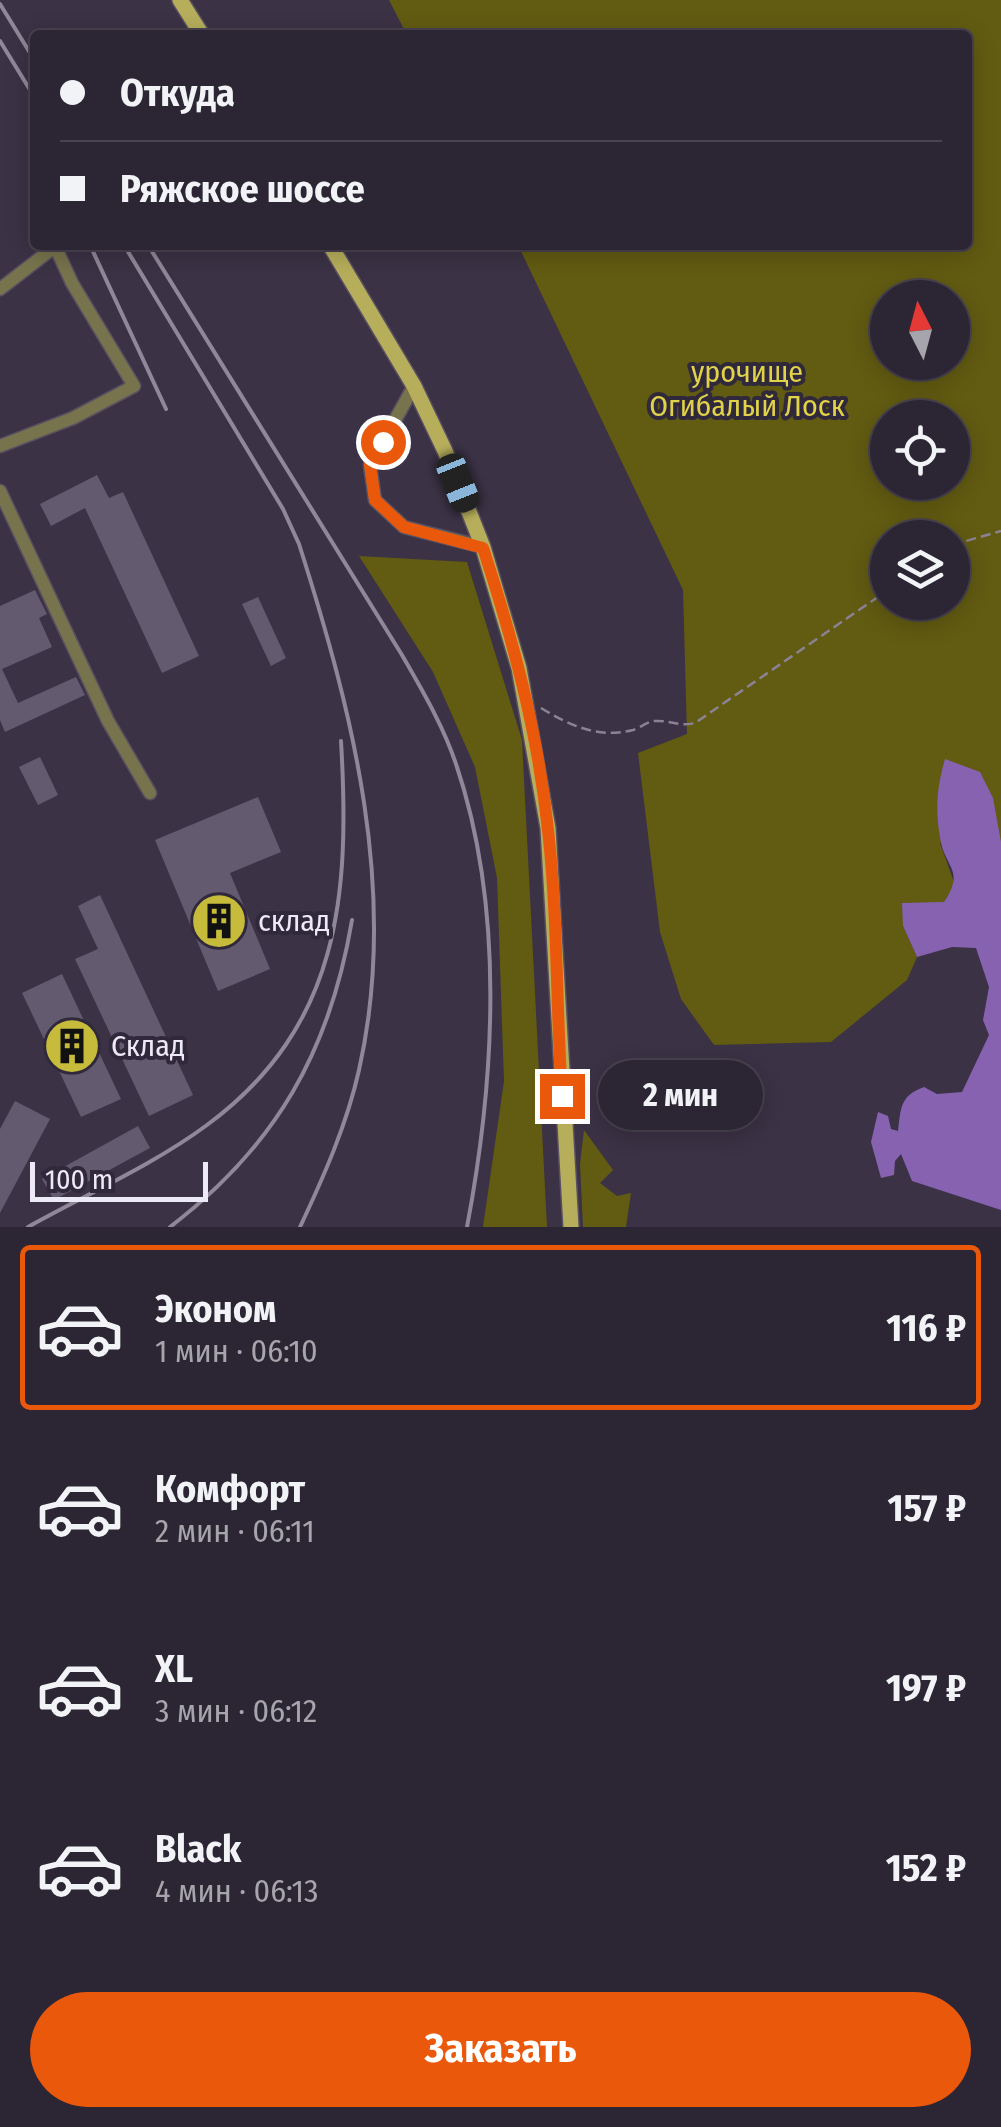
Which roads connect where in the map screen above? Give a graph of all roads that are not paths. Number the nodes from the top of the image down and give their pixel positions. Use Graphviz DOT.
graph roads {
  1 [pos="180,0"];
  2 [pos="199,30"];
  3 [pos="51,250"];
  4 [pos="58,250"];
  5 [pos="333,250"];
  6 [pos="0,290"];
  7 [pos="414,386"];
  8 [pos="0,446"];
  9 [pos="0,491"];
  10 [pos="483,548"];
  11 [pos="150,793"];
  12 [pos="571,1227"];
  1 -- 2 [label="main road"];
  3 -- 6 [label="street"];
  4 -- 8 [label="street"];
  5 -- 7 [label="main road"];
  7 -- 10 [label="main road"];
  7 -- 10 [label="street"];
  9 -- 11 [label="street"];
  10 -- 12 [label="main road"];
}
